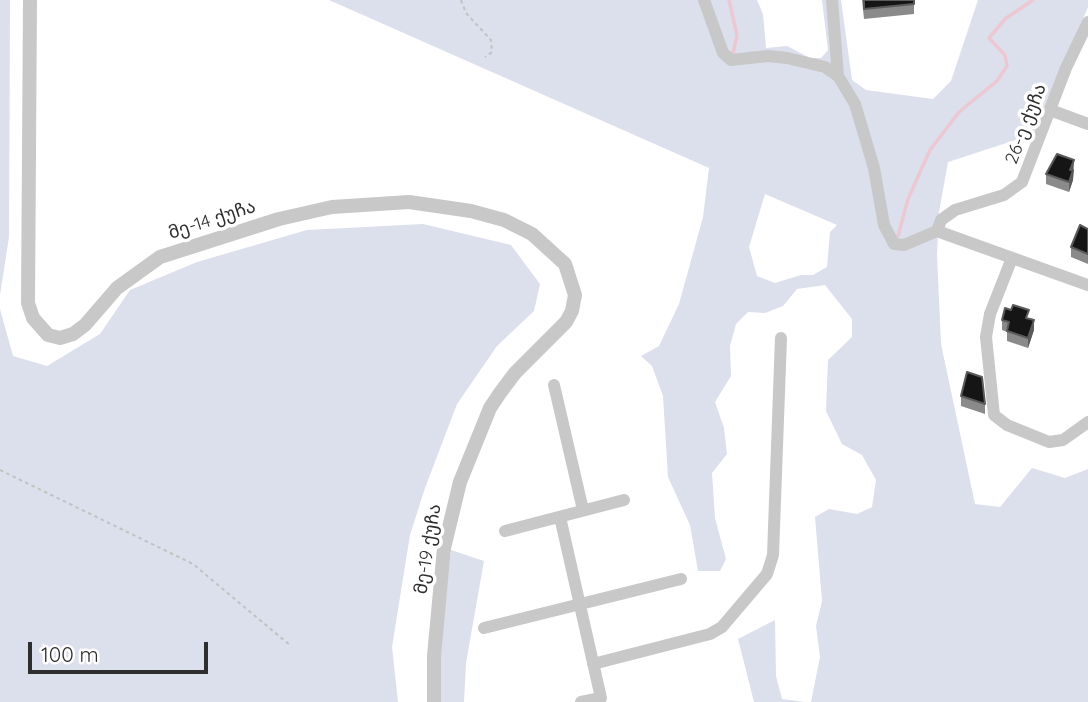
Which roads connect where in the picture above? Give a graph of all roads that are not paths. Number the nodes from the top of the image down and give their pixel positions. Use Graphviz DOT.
graph roads {
  1 [pos="30,0"];
  2 [pos="704,0"];
  3 [pos="832,0"];
  4 [pos="1088,22"];
  5 [pos="838,76"];
  6 [pos="1051,110"];
  7 [pos="1088,124"];
  8 [pos="937,232"];
  9 [pos="1012,258"];
  10 [pos="1088,285"];
  11 [pos="781,338"];
  12 [pos="554,385"];
  13 [pos="490,408"];
  14 [pos="1088,422"];
  15 [pos="624,500"];
  16 [pos="583,510"];
  17 [pos="560,517"];
  18 [pos="505,531"];
  19 [pos="681,579"];
  20 [pos="580,604"];
  21 [pos="484,628"];
  22 [pos="593,664"];
  23 [pos="434,702"];
  24 [pos="581,702"];
  1 -- 13 [label="street, მე-14 ქუჩა"];
  2 -- 5 [label="street"];
  3 -- 5 [label="street"];
  4 -- 6 [label="street, 26-ე ქუჩა"];
  5 -- 8 [label="street"];
  6 -- 7 [label="street"];
  6 -- 8 [label="street, 26-ე ქუჩა"];
  8 -- 9 [label="street"];
  9 -- 10 [label="street"];
  9 -- 14 [label="street"];
  11 -- 22 [label="street"];
  12 -- 16 [label="street"];
  13 -- 23 [label="street, მე-19 ქუჩა"];
  15 -- 16 [label="street"];
  16 -- 17 [label="street"];
  17 -- 18 [label="street"];
  17 -- 20 [label="street"];
  19 -- 20 [label="street"];
  20 -- 21 [label="street"];
  20 -- 22 [label="street"];
  22 -- 24 [label="street"];
}
